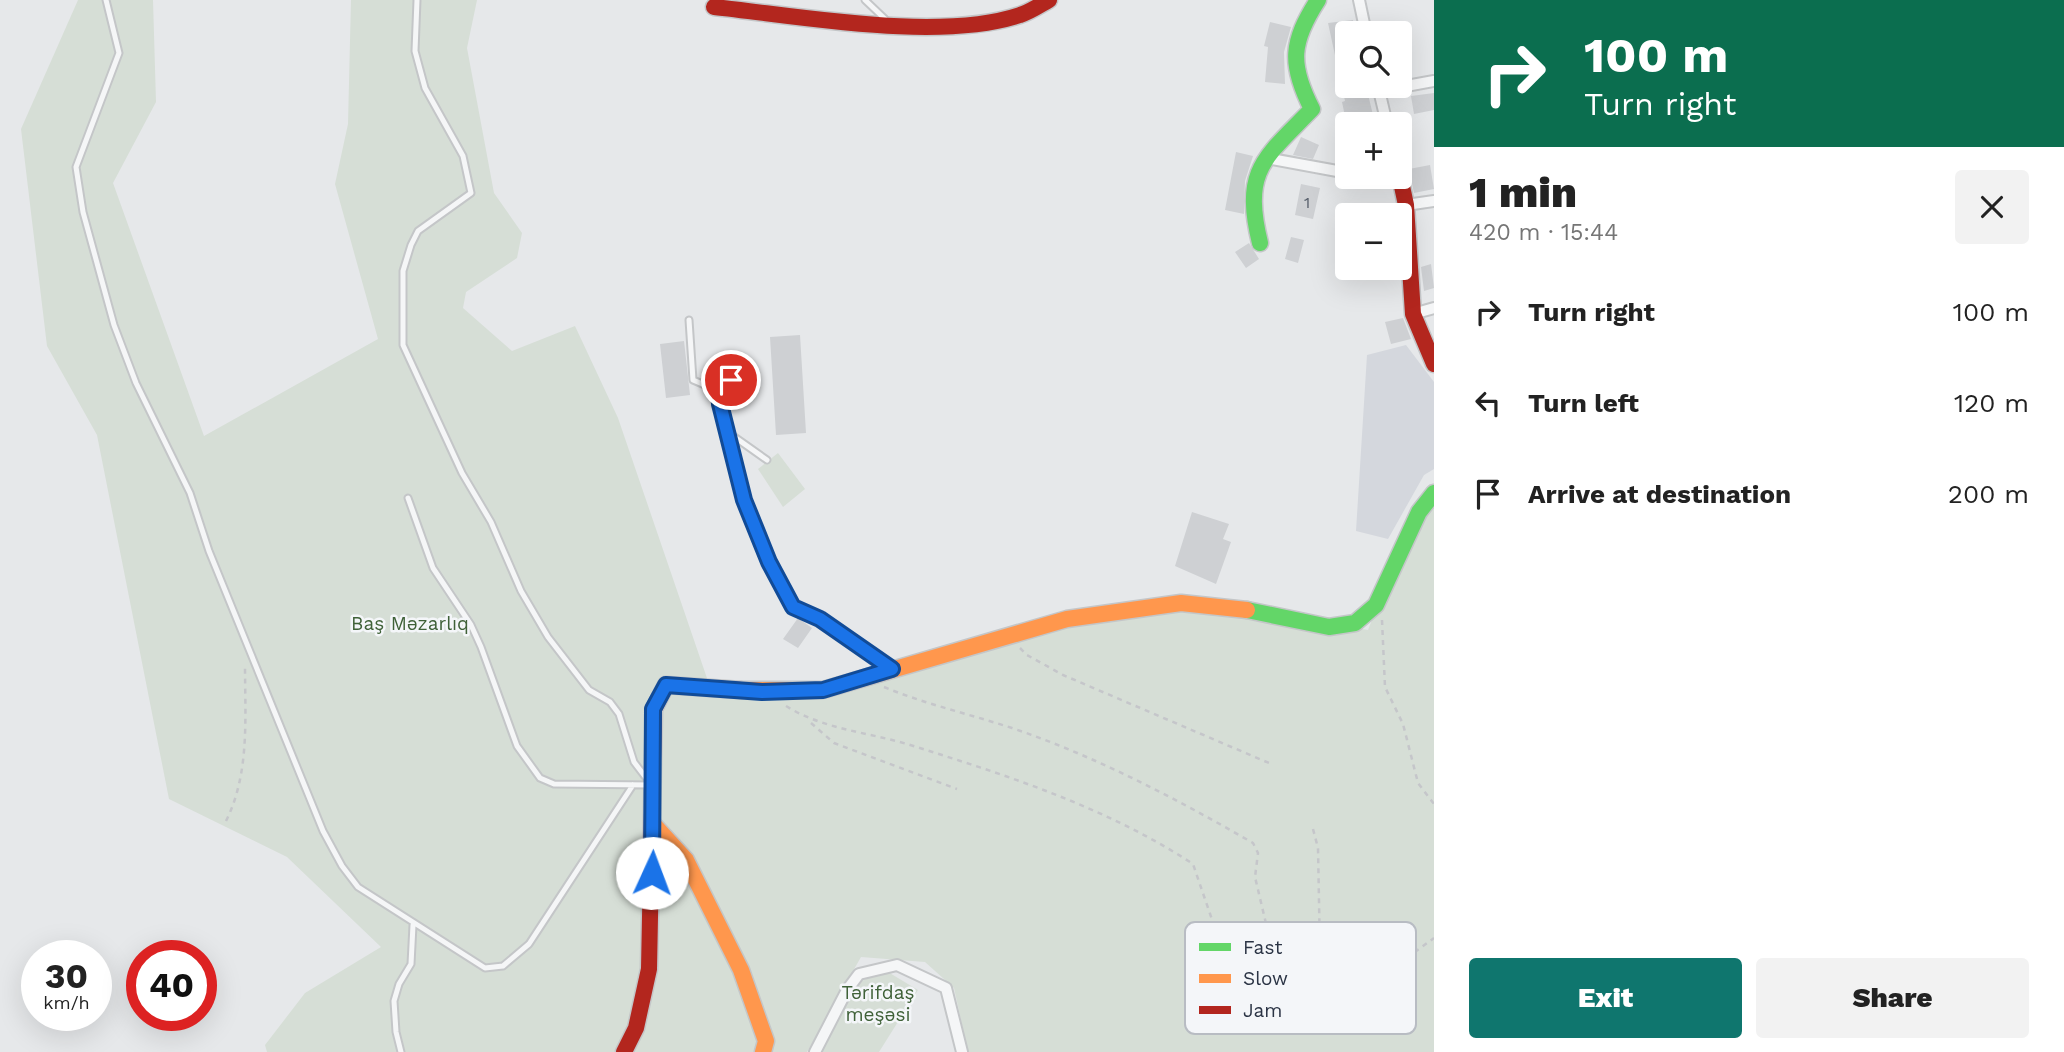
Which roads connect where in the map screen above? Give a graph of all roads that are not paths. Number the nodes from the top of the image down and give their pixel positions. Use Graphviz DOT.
graph roads {
  1 [pos="106,0"];
  2 [pos="417,0"];
  3 [pos="864,0"];
  4 [pos="1049,0"];
  5 [pos="1318,0"];
  6 [pos="1359,0"];
  7 [pos="714,7"];
  8 [pos="1363,21"];
  9 [pos="890,23"];
  10 [pos="1434,81"];
  11 [pos="1412,84"];
  12 [pos="1266,158"];
  13 [pos="1335,171"];
  14 [pos="1434,201"];
  15 [pos="1412,204"];
  16 [pos="1260,243"];
  17 [pos="1411,280"];
  18 [pos="1434,308"];
  19 [pos="1413,314"];
  20 [pos="689,320"];
  21 [pos="1434,364"];
  22 [pos="754,378"];
  23 [pos="719,391"];
  24 [pos="726,431"];
  25 [pos="767,460"];
  26 [pos="1434,493"];
  27 [pos="408,498"];
  28 [pos="892,669"];
  29 [pos="633,785"];
  30 [pos="652,785"];
  31 [pos="654,825"];
  32 [pos="413,925"];
  33 [pos="401,1052"];
  34 [pos="624,1052"];
  35 [pos="763,1052"];
  36 [pos="815,1052"];
  37 [pos="962,1052"];
  1 -- 32 [label="lane"];
  2 -- 30 [label="lane"];
  3 -- 9 [label="lane"];
  4 -- 9 [label="street"];
  5 -- 12 [label="street"];
  6 -- 8 [label="street"];
  7 -- 9 [label="street"];
  10 -- 11 [label="street"];
  12 -- 13 [label="street"];
  12 -- 16 [label="street"];
  14 -- 15 [label="street"];
  17 -- 19 [label="street"];
  18 -- 19 [label="street"];
  19 -- 21 [label="street"];
  20 -- 23 [label="lane"];
  22 -- 23 [label="lane"];
  23 -- 24 [label="lane"];
  24 -- 25 [label="lane"];
  24 -- 28 [label="lane"];
  26 -- 28 [label="street"];
  27 -- 29 [label="lane"];
  28 -- 30 [label="street"];
  29 -- 30 [label="lane"];
  29 -- 32 [label="lane"];
  30 -- 31 [label="street"];
  31 -- 34 [label="street"];
  31 -- 35 [label="street"];
  32 -- 33 [label="lane"];
  36 -- 37 [label="street"];
}
